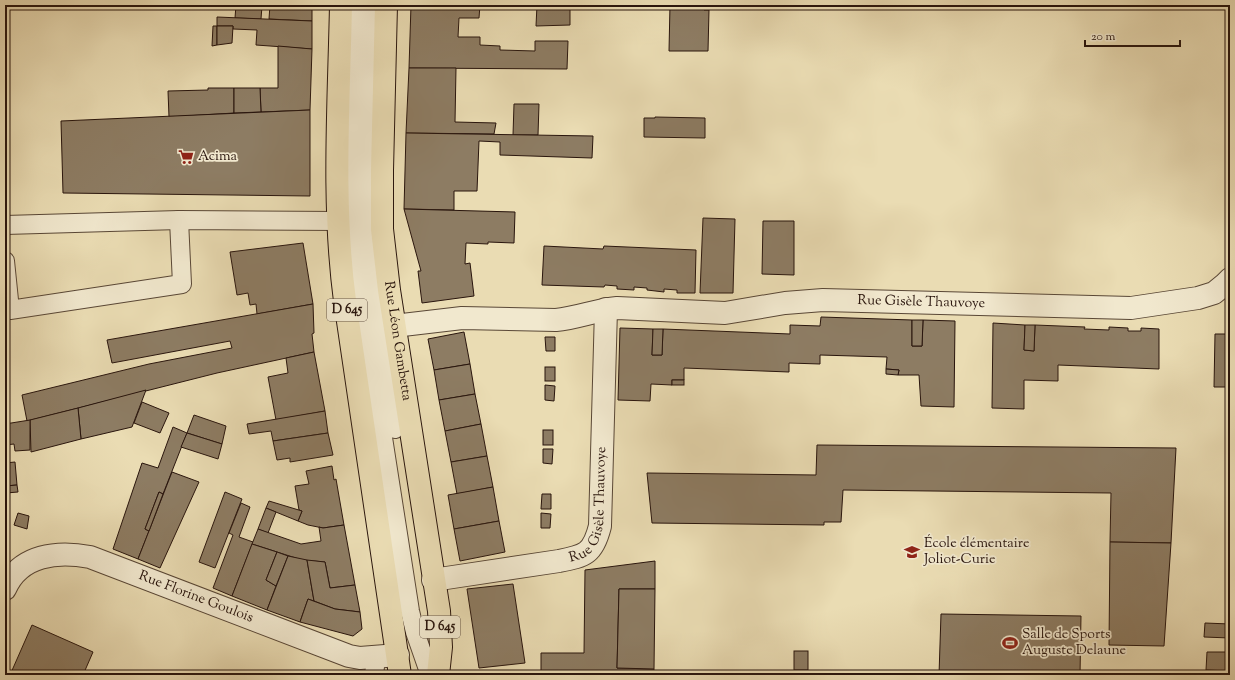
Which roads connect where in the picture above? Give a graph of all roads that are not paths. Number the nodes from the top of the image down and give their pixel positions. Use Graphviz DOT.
graph roads {
  1 [pos="341,5"];
  2 [pos="357,5"];
  3 [pos="371,5"];
  4 [pos="386,5"];
  5 [pos="179,220"];
  6 [pos="338,221"];
  7 [pos="5,225"];
  8 [pos="5,261"];
  9 [pos="1230,279"];
  10 [pos="606,309"];
  11 [pos="394,326"];
  12 [pos="433,580"];
  13 [pos="5,588"];
  14 [pos="399,665"];
  15 [pos="375,666"];
  16 [pos="437,673"];
  1 -- 6 [label="main road, D 645"];
  2 -- 16 [label="lane"];
  3 -- 16 [label="lane"];
  4 -- 11 [label="main road, Rue Léon Gambetta / D 645"];
  5 -- 6 [label="lane"];
  5 -- 7 [label="lane"];
  5 -- 8 [label="lane"];
  6 -- 14 [label="main road, D 645"];
  9 -- 10 [label="street, Rue Gisèle Thauvoye"];
  10 -- 11 [label="street, Rue Gisèle Thauvoye"];
  10 -- 12 [label="street, Rue Gisèle Thauvoye"];
  11 -- 12 [label="main road, Rue Léon Gambetta / D 645"];
  12 -- 16 [label="main road, Rue Léon Gambetta / D 645"];
  13 -- 15 [label="street, Rue Florine Goulois"];
  14 -- 15 [label="street, Rue Florine Goulois"];
}
